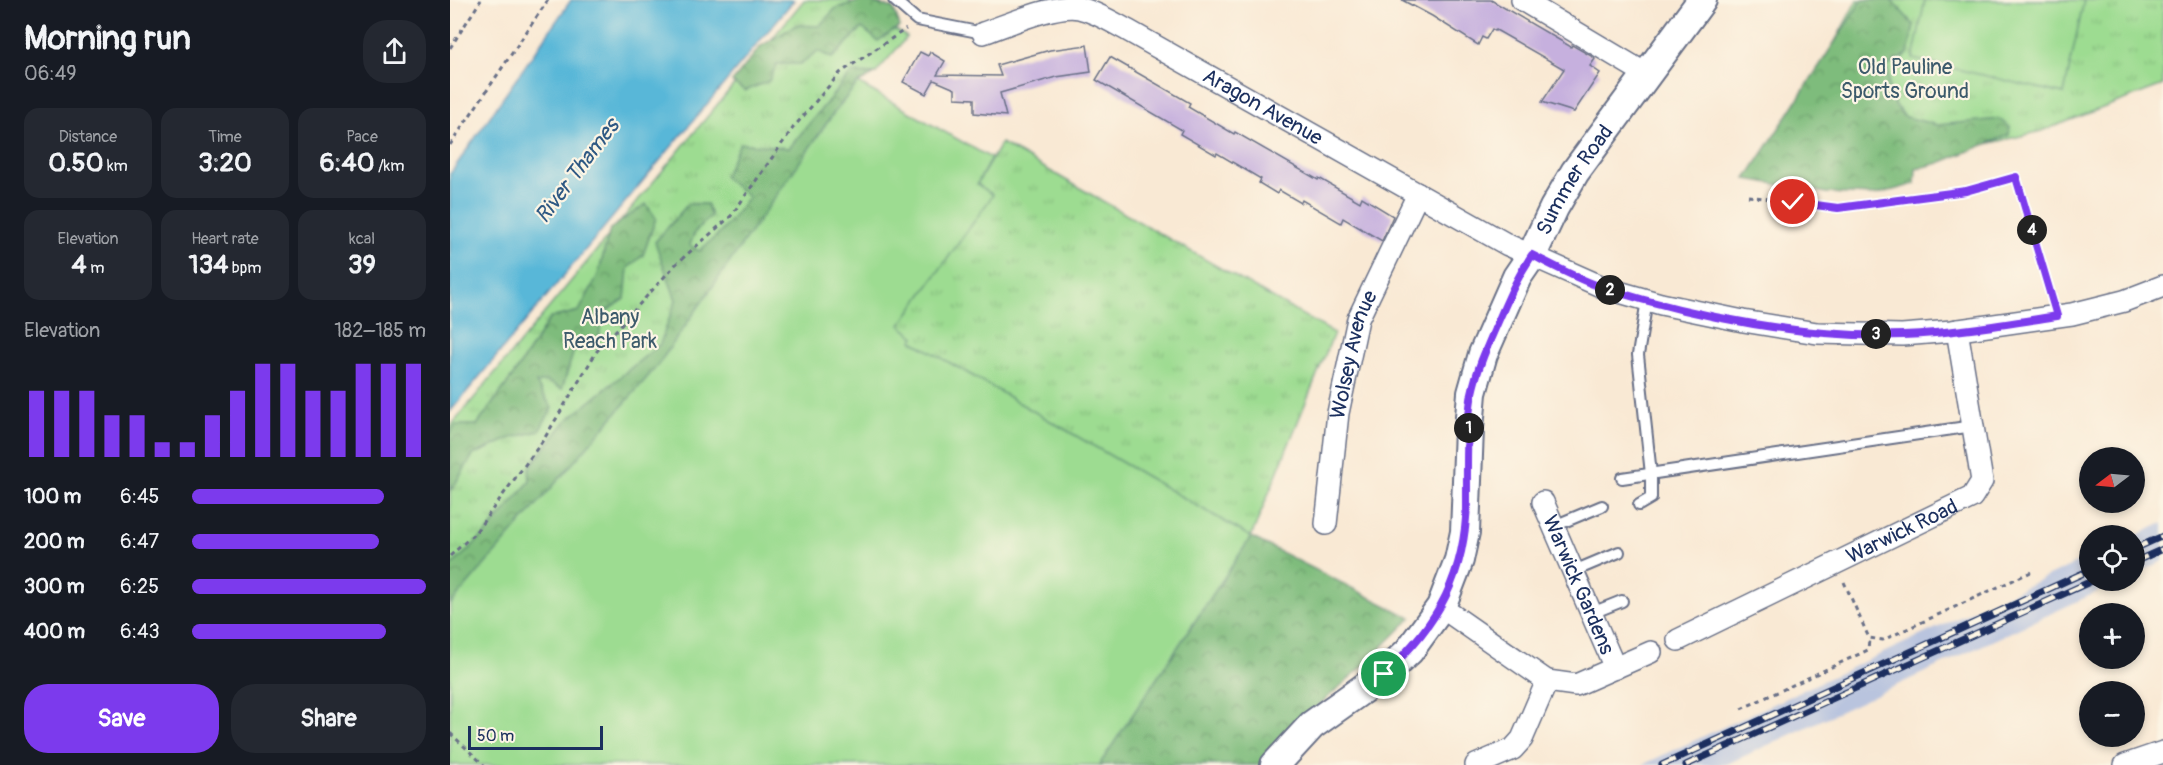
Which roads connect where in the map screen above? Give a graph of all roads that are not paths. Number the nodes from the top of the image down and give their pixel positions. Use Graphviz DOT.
graph roads {
  1 [pos="894,0"];
  2 [pos="1522,0"];
  3 [pos="1702,0"];
  4 [pos="983,33"];
  5 [pos="1646,74"];
  6 [pos="1418,194"];
  7 [pos="1532,255"];
  8 [pos="2163,286"];
  9 [pos="1647,300"];
  10 [pos="1957,330"];
  11 [pos="1973,426"];
  12 [pos="1651,474"];
  13 [pos="1622,478"];
  14 [pos="1544,502"];
  15 [pos="1639,505"];
  16 [pos="1602,506"];
  17 [pos="1326,524"];
  18 [pos="1554,526"];
  19 [pos="1619,552"];
  20 [pos="1574,571"];
  21 [pos="1622,601"];
  22 [pos="1441,607"];
  23 [pos="1592,613"];
  24 [pos="1678,640"];
  25 [pos="1652,652"];
  26 [pos="1615,668"];
  27 [pos="1547,681"];
  28 [pos="2163,752"];
  29 [pos="1510,758"];
  30 [pos="1275,765"];
  31 [pos="1476,765"];
  32 [pos="2125,765"];
  1 -- 4 [label="lane"];
  2 -- 5 [label="street"];
  3 -- 5 [label="street, Summer Road"];
  4 -- 6 [label="street, Aragon Avenue"];
  5 -- 7 [label="street, Summer Road"];
  6 -- 7 [label="street, Aragon Avenue"];
  6 -- 17 [label="street, Wolsey Avenue"];
  7 -- 9 [label="street, Aragon Avenue"];
  7 -- 22 [label="street, Summer Road"];
  8 -- 10 [label="street, Aragon Avenue"];
  9 -- 10 [label="street, Aragon Avenue"];
  9 -- 12 [label="lane"];
  10 -- 11 [label="street, Warwick Road"];
  11 -- 12 [label="lane"];
  11 -- 24 [label="street, Warwick Road"];
  12 -- 13 [label="lane"];
  12 -- 15 [label="lane"];
  14 -- 18 [label="street, Warwick Gardens"];
  16 -- 18 [label="lane"];
  18 -- 20 [label="street, Warwick Gardens"];
  19 -- 20 [label="lane"];
  20 -- 23 [label="street, Warwick Gardens"];
  21 -- 23 [label="lane"];
  22 -- 27 [label="street, Warwick Gardens"];
  22 -- 30 [label="street, Summer Road"];
  23 -- 26 [label="street, Warwick Gardens"];
  25 -- 26 [label="street, Warwick Gardens"];
  26 -- 27 [label="street, Warwick Gardens"];
  27 -- 29 [label="street"];
  28 -- 32 [label="street"];
  29 -- 31 [label="street"];
}
